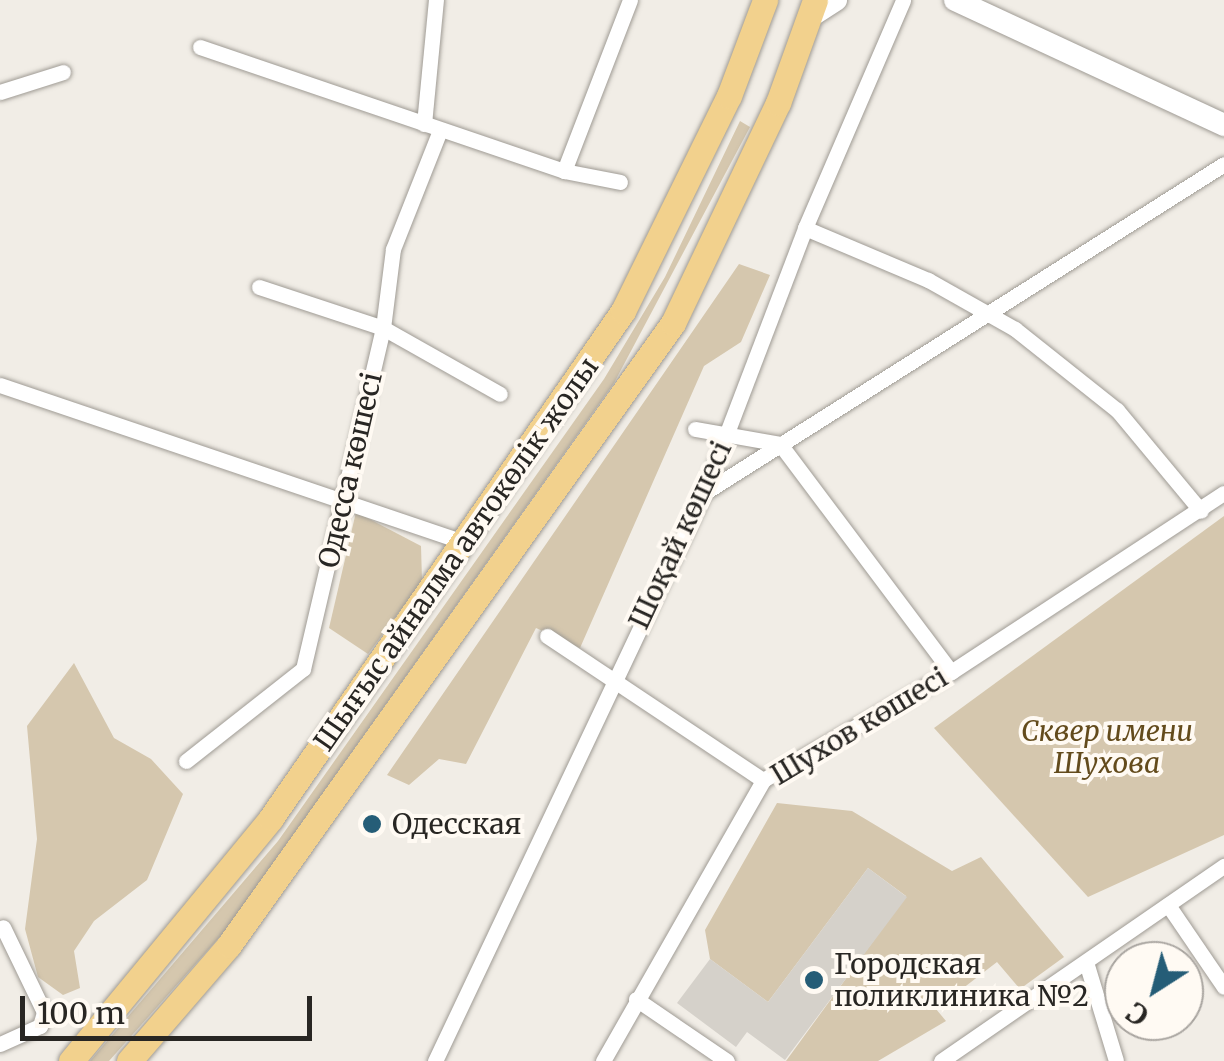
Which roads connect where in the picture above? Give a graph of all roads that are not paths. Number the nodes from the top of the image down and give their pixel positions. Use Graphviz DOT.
graph roads {
  1 [pos="436,0"];
  2 [pos="630,0"];
  3 [pos="765,0"];
  4 [pos="836,0"];
  5 [pos="904,0"];
  6 [pos="955,0"];
  7 [pos="813,8"];
  8 [pos="200,47"];
  9 [pos="63,72"];
  10 [pos="0,92"];
  11 [pos="424,124"];
  12 [pos="1224,126"];
  13 [pos="440,130"];
  14 [pos="1224,164"];
  15 [pos="564,172"];
  16 [pos="620,182"];
  17 [pos="805,228"];
  18 [pos="259,288"];
  19 [pos="985,318"];
  20 [pos="384,328"];
  21 [pos="0,385"];
  22 [pos="500,394"];
  23 [pos="695,429"];
  24 [pos="727,433"];
  25 [pos="780,444"];
  26 [pos="704,493"];
  27 [pos="1224,494"];
  28 [pos="344,500"];
  29 [pos="1202,511"];
  30 [pos="468,542"];
  31 [pos="547,636"];
  32 [pos="951,672"];
  33 [pos="613,679"];
  34 [pos="186,761"];
  35 [pos="764,780"];
  36 [pos="1224,866"];
  37 [pos="1168,905"];
  38 [pos="3,927"];
  39 [pos="1086,962"];
  40 [pos="1224,987"];
  41 [pos="636,999"];
  42 [pos="0,1044"];
  43 [pos="71,1061"];
  44 [pos="129,1061"];
  45 [pos="435,1061"];
  46 [pos="602,1061"];
  47 [pos="727,1061"];
  48 [pos="941,1061"];
  49 [pos="1116,1061"];
  1 -- 11 [label="street"];
  2 -- 15 [label="street"];
  3 -- 30 [label="main road, Шығыс айналма автокөлік жолы"];
  4 -- 7 [label="main road"];
  5 -- 17 [label="street, Шоқай көшесі"];
  6 -- 12 [label="main road"];
  7 -- 44 [label="main road, Шығыс айналма автокөлік жолы"];
  8 -- 11 [label="street"];
  9 -- 10 [label="street"];
  11 -- 13 [label="street"];
  13 -- 15 [label="street"];
  13 -- 20 [label="street, Одесса көшесі"];
  14 -- 19 [label="street"];
  15 -- 16 [label="street"];
  17 -- 19 [label="street"];
  17 -- 24 [label="street, Шоқай көшесі"];
  18 -- 20 [label="street"];
  19 -- 25 [label="street"];
  19 -- 29 [label="street"];
  20 -- 22 [label="street"];
  20 -- 28 [label="street, Одесса көшесі"];
  21 -- 28 [label="street"];
  23 -- 24 [label="street"];
  24 -- 25 [label="street"];
  24 -- 26 [label="street, Шоқай көшесі"];
  25 -- 26 [label="street"];
  25 -- 32 [label="street"];
  26 -- 33 [label="street, Шоқай көшесі"];
  27 -- 29 [label="street, Шухов көшесі"];
  28 -- 30 [label="street"];
  28 -- 34 [label="street, Одесса көшесі"];
  29 -- 32 [label="street, Шухов көшесі"];
  30 -- 43 [label="main road, Шығыс айналма автокөлік жолы"];
  31 -- 33 [label="street"];
  32 -- 35 [label="street, Шухов көшесі"];
  33 -- 35 [label="street"];
  33 -- 45 [label="street, Шоқай көшесі"];
  35 -- 41 [label="street, Шухов көшесі"];
  36 -- 37 [label="street"];
  37 -- 39 [label="street"];
  37 -- 40 [label="street"];
  38 -- 42 [label="street"];
  39 -- 48 [label="street"];
  39 -- 49 [label="street"];
  41 -- 46 [label="street, Шухов көшесі"];
  41 -- 47 [label="street"];
}
